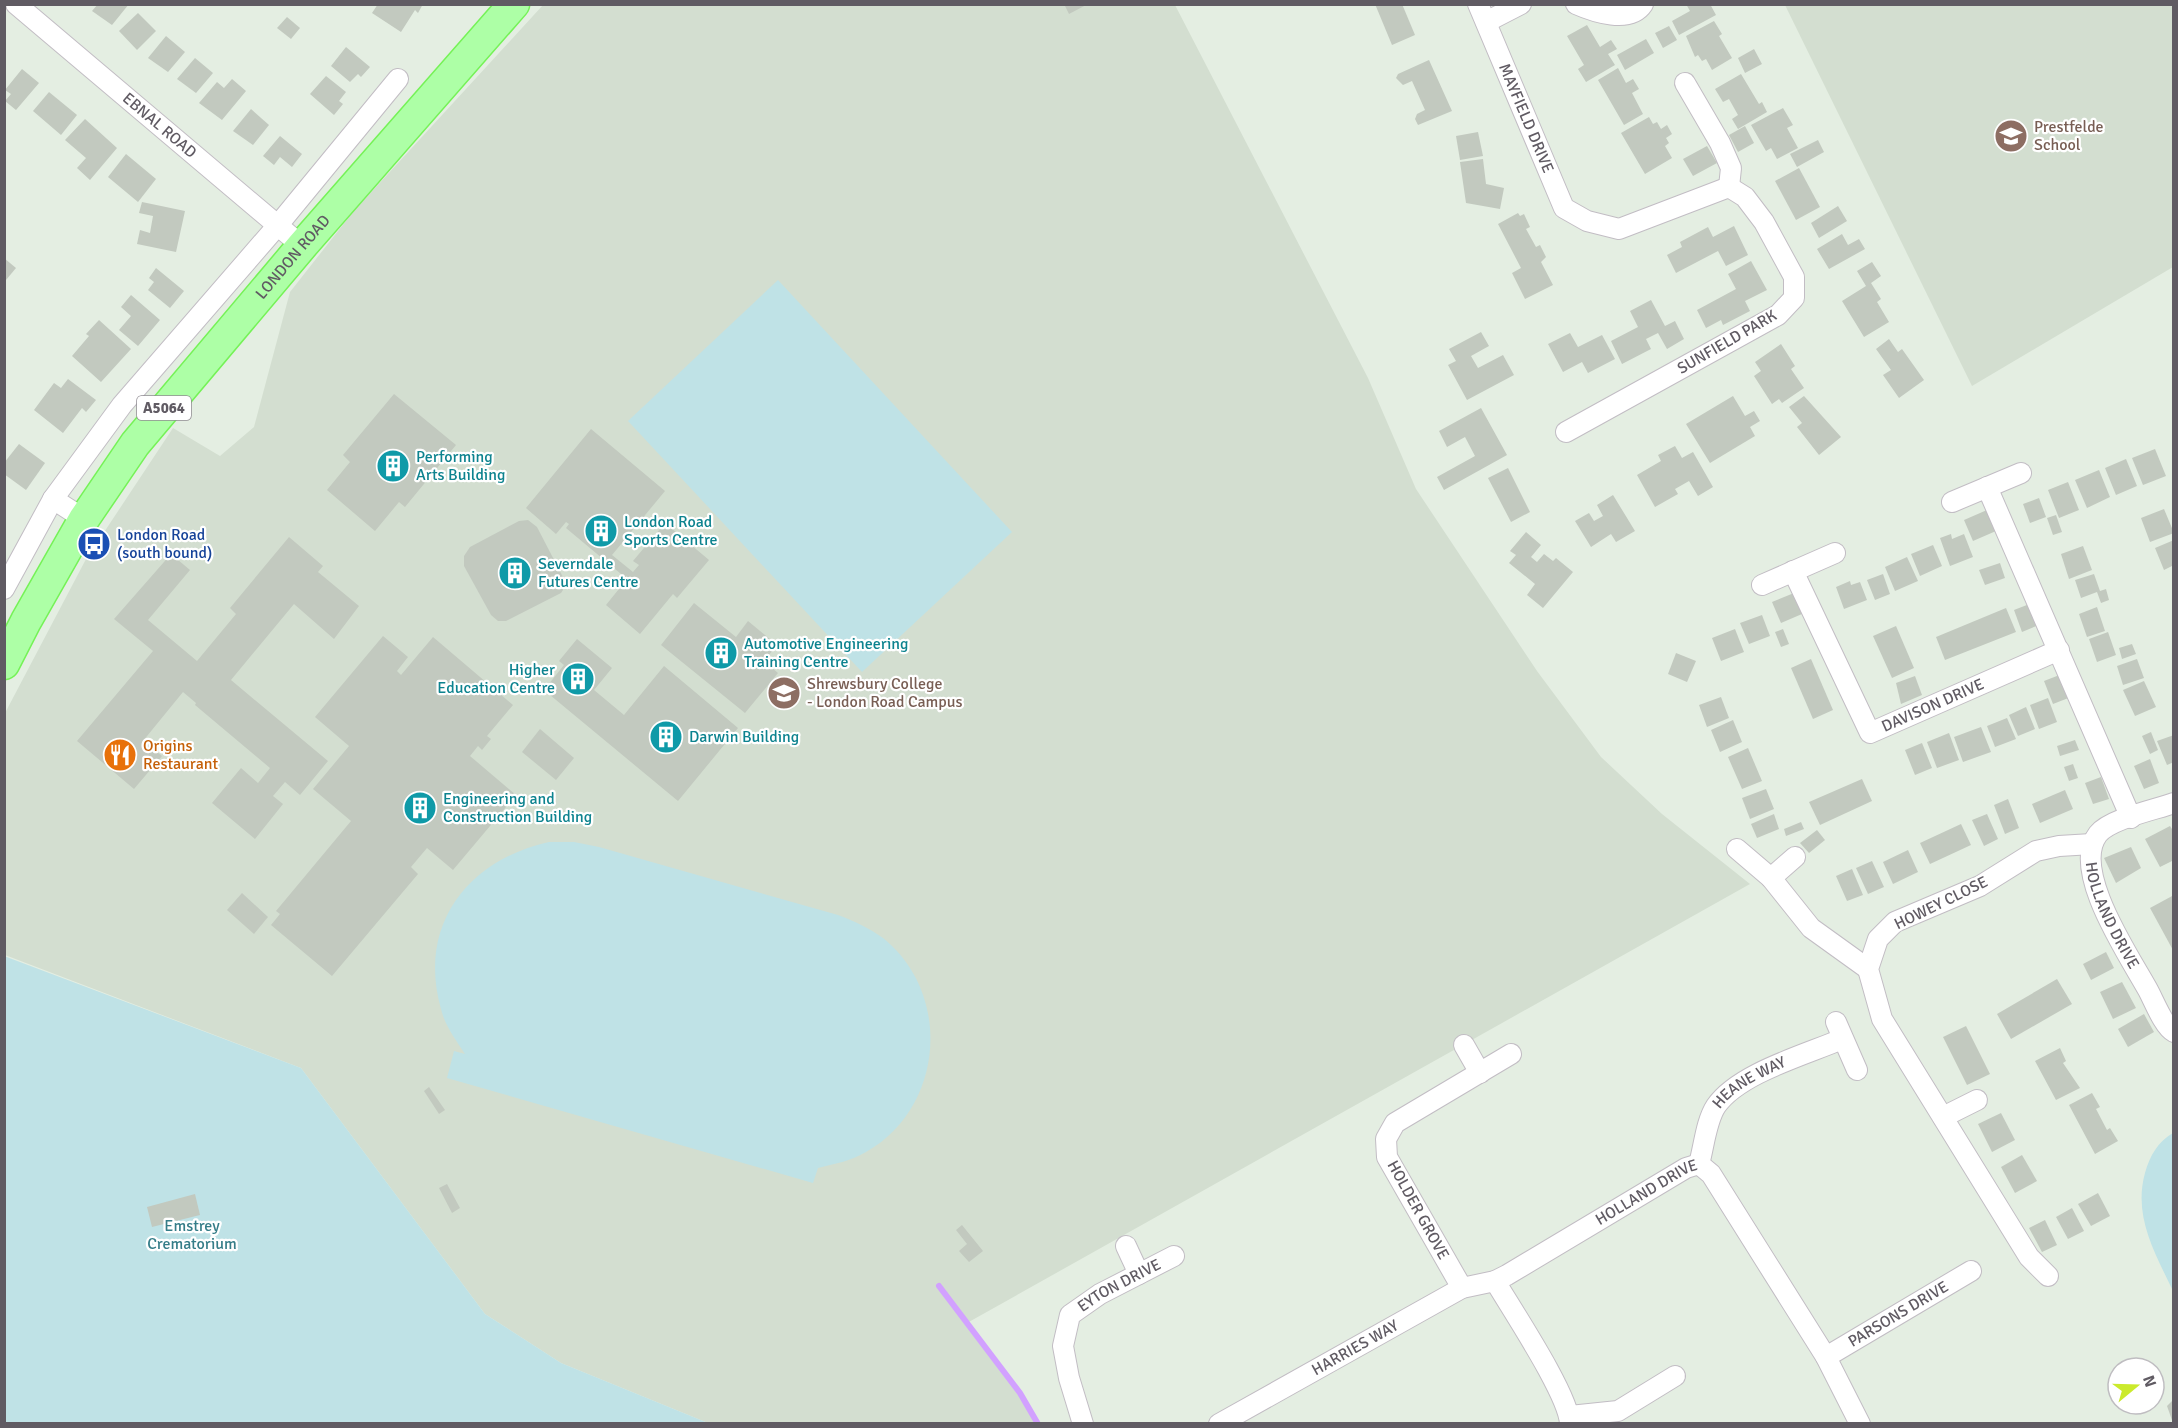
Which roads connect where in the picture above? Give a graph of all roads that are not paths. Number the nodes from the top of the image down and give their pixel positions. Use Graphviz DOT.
graph roads {
  1 [pos="15,4"];
  2 [pos="514,4"];
  3 [pos="1521,4"];
  4 [pos="1576,4"];
  5 [pos="1643,4"];
  6 [pos="1482,13"];
  7 [pos="398,79"];
  8 [pos="1685,83"];
  9 [pos="1729,187"];
  10 [pos="278,225"];
  11 [pos="302,246"];
  12 [pos="1566,432"];
  13 [pos="2021,472"];
  14 [pos="1987,487"];
  15 [pos="53,499"];
  16 [pos="1952,502"];
  17 [pos="84,519"];
  18 [pos="1835,553"];
  19 [pos="1793,571"];
  20 [pos="1762,585"];
  21 [pos="4,589"];
  22 [pos="2059,650"];
  23 [pos="4,664"];
  24 [pos="2174,803"];
  25 [pos="2131,818"];
  26 [pos="2092,844"];
  27 [pos="1737,849"];
  28 [pos="1795,857"];
  29 [pos="1772,878"];
  30 [pos="1868,969"];
  31 [pos="2174,1032"];
  32 [pos="1464,1045"];
  33 [pos="1511,1054"];
  34 [pos="1857,1070"];
  35 [pos="1480,1073"];
  36 [pos="1977,1100"];
  37 [pos="1943,1117"];
  38 [pos="1699,1164"];
  39 [pos="1126,1246"];
  40 [pos="1174,1256"];
  41 [pos="1971,1271"];
  42 [pos="1139,1274"];
  43 [pos="2048,1276"];
  44 [pos="1495,1281"];
  45 [pos="1462,1288"];
  46 [pos="1826,1357"];
  47 [pos="1675,1376"];
  48 [pos="1570,1420"];
  49 [pos="1083,1424"];
  50 [pos="1219,1424"];
  51 [pos="1860,1424"];
  1 -- 10 [label="street, EBNAL ROAD"];
  2 -- 11 [label="main road, LONDON ROAD / A5064"];
  3 -- 6 [label="street"];
  4 -- 5 [label="street"];
  6 -- 9 [label="street, MAYFIELD DRIVE"];
  7 -- 10 [label="street, LONDON ROAD"];
  8 -- 9 [label="street"];
  9 -- 12 [label="street, SUNFIELD PARK"];
  10 -- 11 [label="street, EBNAL ROAD"];
  10 -- 15 [label="street, LONDON ROAD"];
  11 -- 17 [label="main road, LONDON ROAD / A5064"];
  13 -- 14 [label="street"];
  14 -- 16 [label="street"];
  14 -- 22 [label="street"];
  15 -- 17 [label="street"];
  15 -- 21 [label="street, LONDON ROAD"];
  17 -- 23 [label="main road, LONDON ROAD / A5064"];
  18 -- 19 [label="street"];
  19 -- 20 [label="street"];
  19 -- 22 [label="street, DAVISON DRIVE"];
  22 -- 25 [label="street"];
  24 -- 25 [label="street, HOLLAND DRIVE"];
  25 -- 26 [label="street, HOLLAND DRIVE"];
  26 -- 30 [label="street, HOWEY CLOSE"];
  26 -- 31 [label="street, HOLLAND DRIVE"];
  27 -- 29 [label="street"];
  28 -- 29 [label="street"];
  29 -- 30 [label="street"];
  30 -- 37 [label="street"];
  32 -- 35 [label="street"];
  33 -- 35 [label="street, HOLDER GROVE"];
  34 -- 38 [label="street, HEANE WAY"];
  35 -- 45 [label="street, HOLDER GROVE"];
  36 -- 37 [label="street"];
  37 -- 43 [label="street"];
  38 -- 44 [label="street, HOLLAND DRIVE"];
  38 -- 46 [label="street, HOLLAND DRIVE"];
  39 -- 42 [label="street"];
  40 -- 42 [label="street, EYTON DRIVE"];
  41 -- 46 [label="street, PARSONS DRIVE"];
  42 -- 49 [label="street, EYTON DRIVE"];
  44 -- 45 [label="street, HARRIES WAY"];
  44 -- 48 [label="street"];
  45 -- 50 [label="street, HARRIES WAY"];
  46 -- 51 [label="street, HOLLAND DRIVE"];
  47 -- 48 [label="street"];
}
